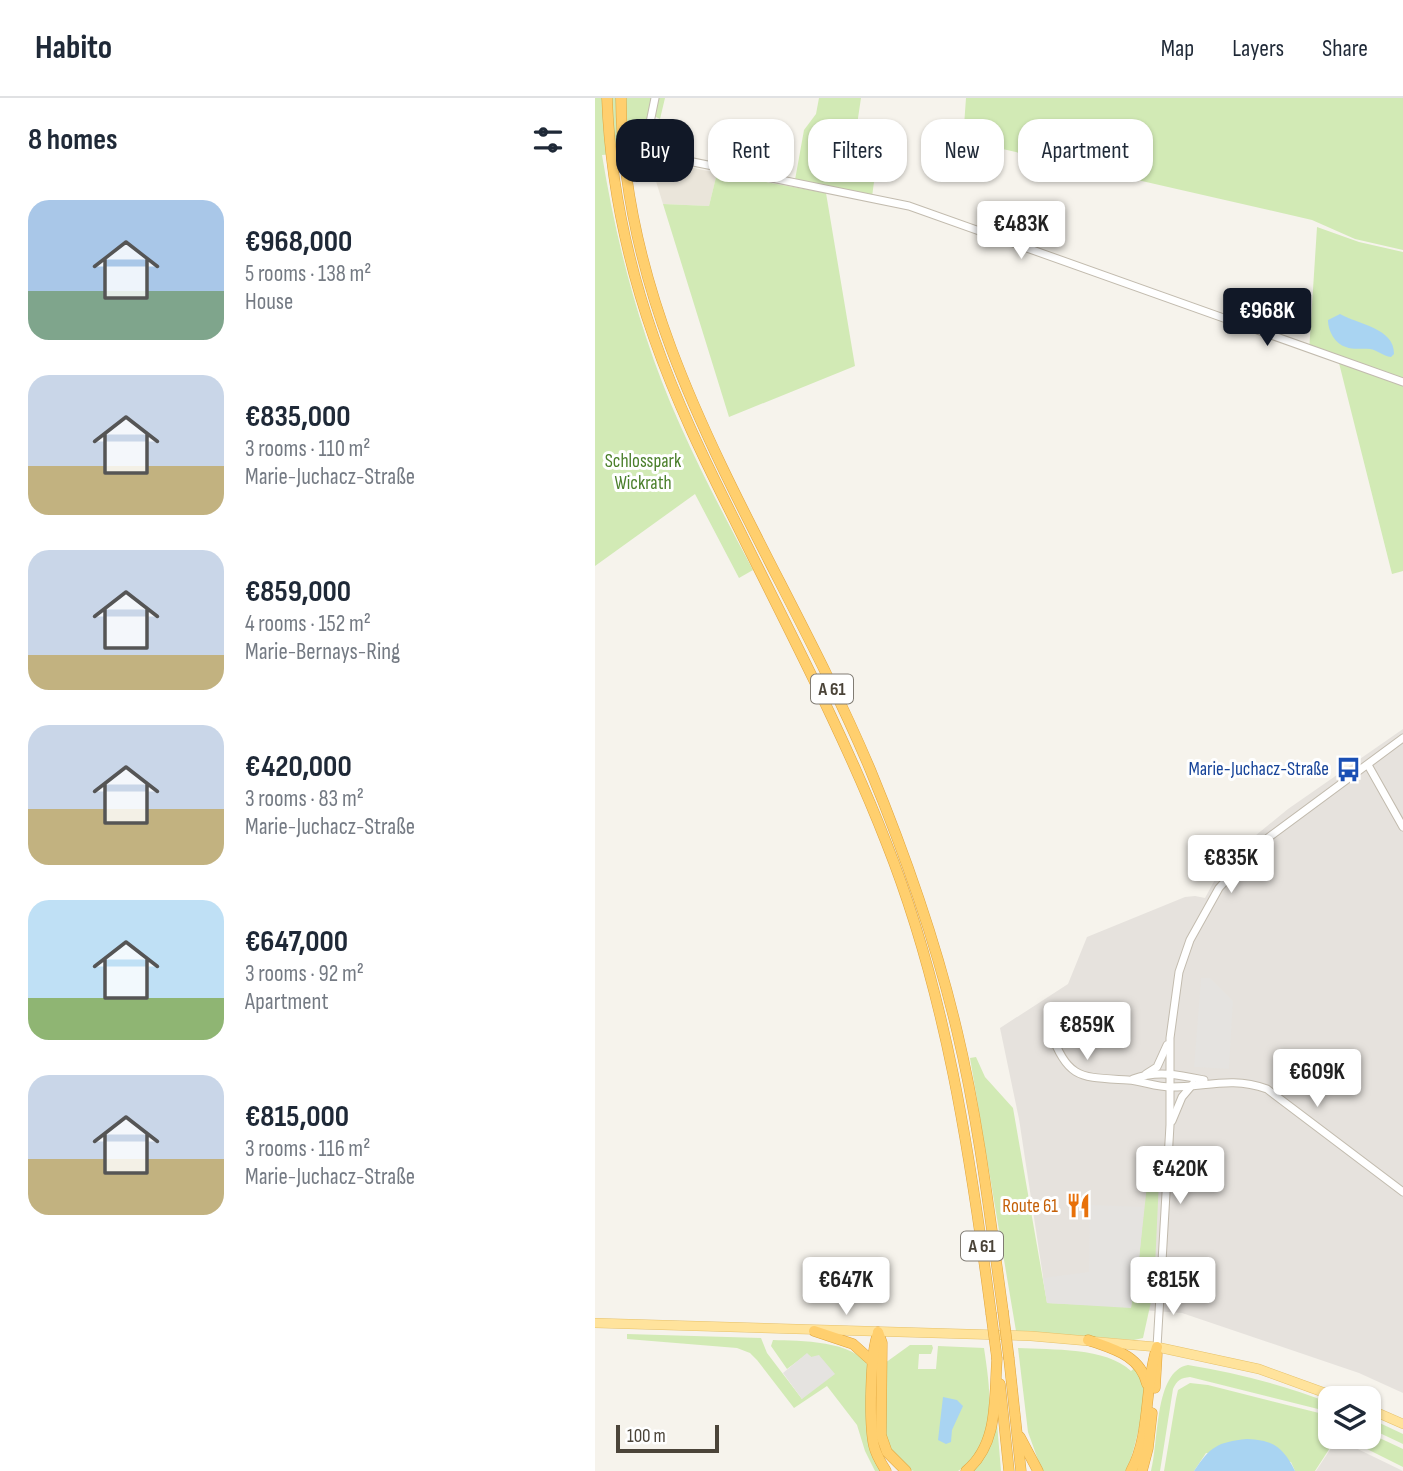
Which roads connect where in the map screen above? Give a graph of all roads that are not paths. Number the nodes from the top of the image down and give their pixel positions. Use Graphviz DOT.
graph roads {
  1 [pos="607,98"];
  2 [pos="621,98"];
  3 [pos="655,98"];
  4 [pos="1403,382"];
  5 [pos="1403,738"];
  6 [pos="1369,765"];
  7 [pos="1403,827"];
  8 [pos="1050,1031"];
  9 [pos="1170,1038"];
  10 [pos="1170,1074"];
  11 [pos="1144,1075"];
  12 [pos="1131,1080"];
  13 [pos="1211,1082"];
  14 [pos="1193,1084"];
  15 [pos="1169,1087"];
  16 [pos="1170,1125"];
  17 [pos="1403,1192"];
  18 [pos="595,1323"];
  19 [pos="814,1331"];
  20 [pos="878,1332"];
  21 [pos="1088,1340"];
  22 [pos="1157,1347"];
  23 [pos="997,1359"];
  24 [pos="873,1362"];
  25 [pos="1148,1388"];
  26 [pos="1318,1390"];
  27 [pos="1381,1414"];
  28 [pos="1403,1424"];
  29 [pos="1017,1431"];
  30 [pos="885,1471"];
  31 [pos="906,1471"];
  32 [pos="966,1471"];
  33 [pos="1009,1471"];
  34 [pos="1021,1471"];
  35 [pos="1038,1471"];
  36 [pos="1131,1471"];
  37 [pos="1142,1471"];
  1 -- 23 [label="highway, A 61, bridge"];
  2 -- 29 [label="highway, A 61, bridge"];
  3 -- 4 [label="street"];
  5 -- 6 [label="street"];
  6 -- 7 [label="street"];
  6 -- 9 [label="street"];
  8 -- 12 [label="street"];
  9 -- 10 [label="street"];
  9 -- 11 [label="street"];
  10 -- 11 [label="street"];
  10 -- 13 [label="street"];
  10 -- 15 [label="street"];
  11 -- 12 [label="street"];
  12 -- 15 [label="street"];
  13 -- 14 [label="street"];
  13 -- 17 [label="street"];
  14 -- 15 [label="street"];
  14 -- 16 [label="street"];
  15 -- 16 [label="street"];
  16 -- 22 [label="street"];
  18 -- 19 [label="main road"];
  19 -- 20 [label="main road"];
  19 -- 24 [label="highway"];
  20 -- 21 [label="main road"];
  20 -- 24 [label="highway"];
  20 -- 31 [label="highway"];
  21 -- 22 [label="main road"];
  21 -- 25 [label="highway"];
  22 -- 25 [label="highway"];
  22 -- 26 [label="main road"];
  22 -- 37 [label="highway"];
  23 -- 32 [label="highway"];
  23 -- 33 [label="highway, A 61"];
  24 -- 30 [label="highway"];
  25 -- 36 [label="highway"];
  27 -- 28 [label="main road"];
  29 -- 34 [label="highway, A 61"];
  29 -- 35 [label="highway"];
}
